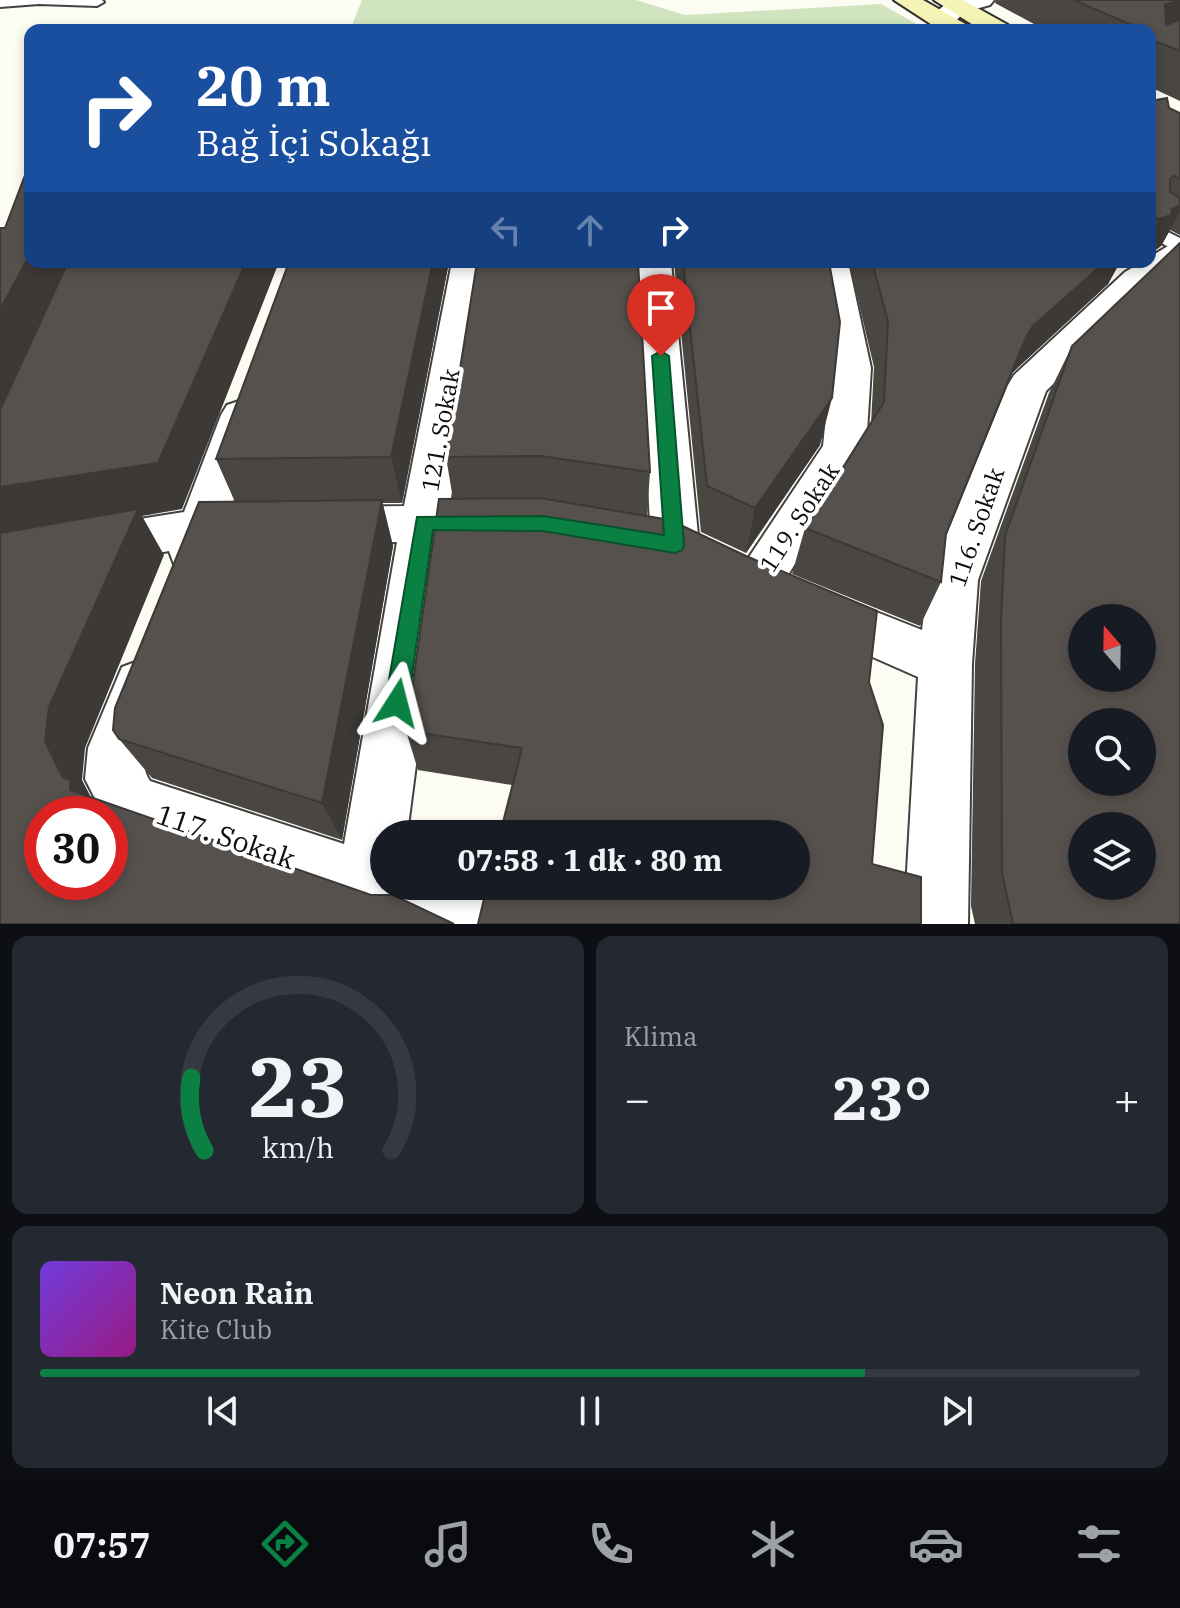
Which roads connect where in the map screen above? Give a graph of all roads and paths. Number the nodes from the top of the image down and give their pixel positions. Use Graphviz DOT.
graph roads {
  1 [pos="906,0"];
  2 [pos="982,0"];
  3 [pos="97,2"];
  4 [pos="0,3"];
  5 [pos="950,14"];
  6 [pos="981,24"];
  7 [pos="1156,233"];
  8 [pos="1180,250"];
  9 [pos="1156,259"];
  10 [pos="468,268"];
  11 [pos="654,268"];
  12 [pos="832,268"];
  13 [pos="1133,268"];
  14 [pos="255,380"];
  15 [pos="424,523"];
  16 [pos="543,523"];
  17 [pos="202,527"];
  18 [pos="0,561"];
  19 [pos="756,584"];
  20 [pos="945,664"];
  21 [pos="369,884"];
  22 [pos="466,924"];
  23 [pos="936,924"];
  1 -- 5 [label="main road"];
  2 -- 5 [label="street"];
  3 -- 4 [label="lane"];
  5 -- 6 [label="main road"];
  7 -- 8 [label="lane"];
  8 -- 9 [label="street, 116. Sokak"];
  10 -- 15 [label="street, 121. Sokak"];
  11 -- 19 [label="street"];
  12 -- 19 [label="street, 119. Sokak"];
  13 -- 20 [label="street, 116. Sokak"];
  14 -- 17 [label="street, 117. Sokak"];
  15 -- 16 [label="street"];
  15 -- 17 [label="street"];
  15 -- 21 [label="street, 121. Sokak"];
  17 -- 18 [label="street"];
  17 -- 21 [label="street, 117. Sokak"];
  19 -- 20 [label="street"];
  20 -- 23 [label="street, 116. Sokak"];
  21 -- 22 [label="street, 117. Sokak"];
}
